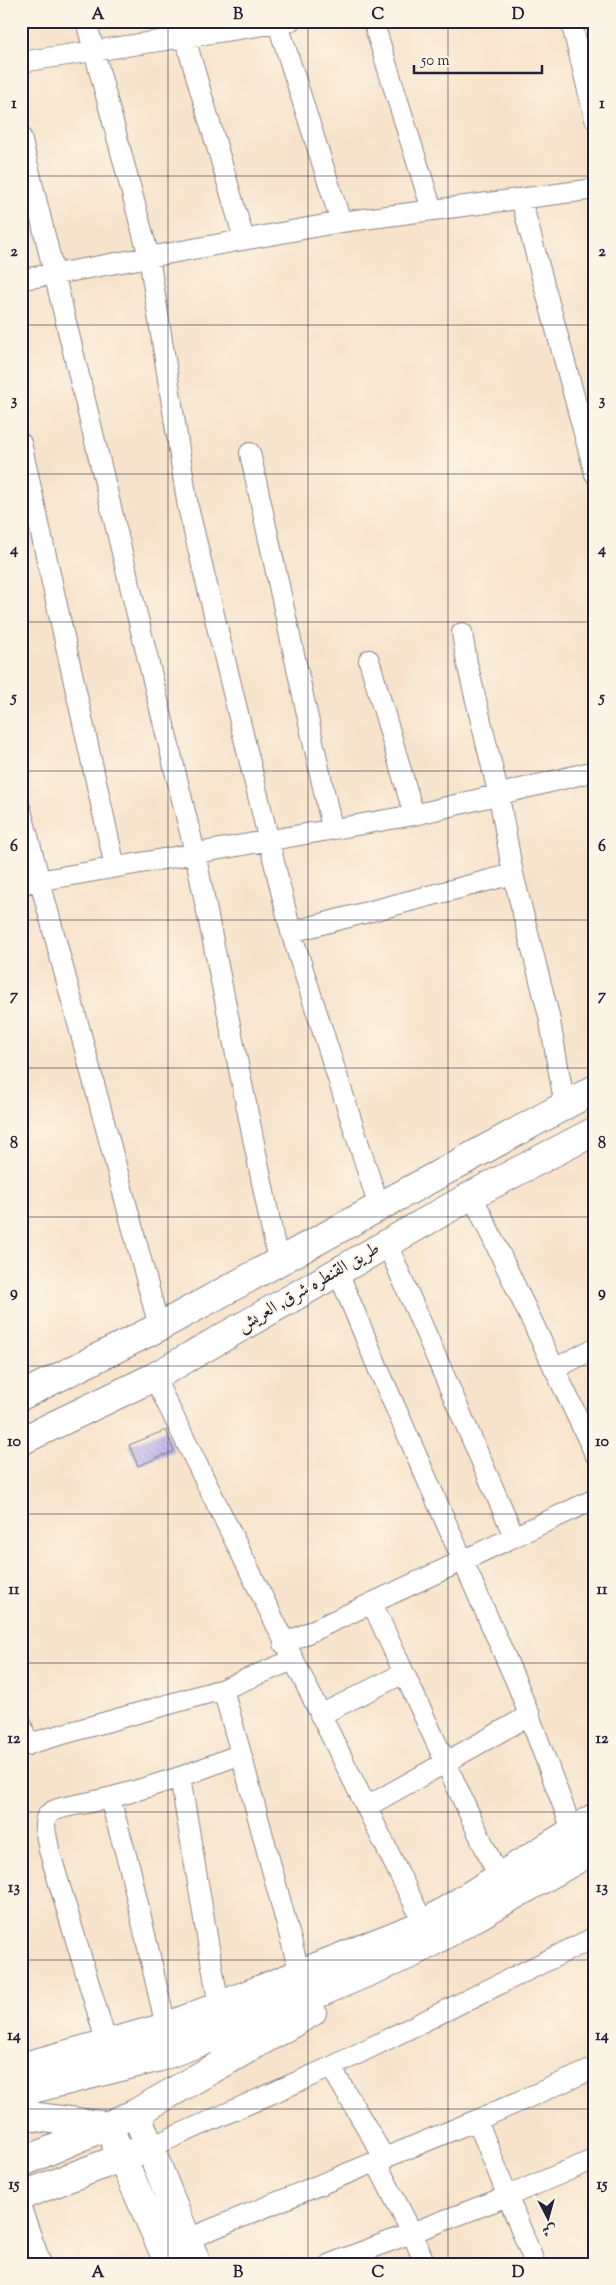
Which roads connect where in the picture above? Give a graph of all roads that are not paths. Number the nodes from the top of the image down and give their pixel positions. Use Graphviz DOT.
graph roads {
  1 [pos="86,21"];
  2 [pos="373,21"];
  3 [pos="570,21"];
  4 [pos="282,22"];
  5 [pos="182,28"];
  6 [pos="95,50"];
  7 [pos="21,62"];
  8 [pos="595,119"];
  9 [pos="21,137"];
  10 [pos="595,189"];
  11 [pos="520,199"];
  12 [pos="432,210"];
  13 [pos="341,222"];
  14 [pos="244,239"];
  15 [pos="148,257"];
  16 [pos="56,274"];
  17 [pos="21,279"];
  18 [pos="21,442"];
  19 [pos="250,454"];
  20 [pos="595,474"];
  21 [pos="462,633"];
  22 [pos="369,660"];
  23 [pos="595,770"];
  24 [pos="498,796"];
  25 [pos="21,810"];
  26 [pos="414,815"];
  27 [pos="332,828"];
  28 [pos="269,840"];
  29 [pos="195,853"];
  30 [pos="115,867"];
  31 [pos="513,874"];
  32 [pos="41,881"];
  33 [pos="21,884"];
  34 [pos="291,932"];
  35 [pos="595,1089"];
  36 [pos="565,1106"];
  37 [pos="595,1131"];
  38 [pos="472,1195"];
  39 [pos="379,1207"];
  40 [pos="387,1244"];
  41 [pos="278,1261"];
  42 [pos="338,1272"];
  43 [pos="160,1327"];
  44 [pos="595,1348"];
  45 [pos="554,1369"];
  46 [pos="154,1377"];
  47 [pos="21,1396"];
  48 [pos="21,1441"];
  49 [pos="595,1454"];
  50 [pos="595,1499"];
  51 [pos="514,1536"];
  52 [pos="463,1560"];
  53 [pos="372,1602"];
  54 [pos="289,1652"];
  55 [pos="404,1673"];
  56 [pos="223,1689"];
  57 [pos="320,1715"];
  58 [pos="530,1715"];
  59 [pos="21,1723"];
  60 [pos="25,1745"];
  61 [pos="241,1754"];
  62 [pos="444,1763"];
  63 [pos="180,1777"];
  64 [pos="110,1799"];
  65 [pos="366,1807"];
  66 [pos="595,1817"];
  67 [pos="572,1832"];
  68 [pos="595,1849"];
  69 [pos="500,1878"];
  70 [pos="424,1924"];
  71 [pos="595,1937"];
  72 [pos="413,1952"];
  73 [pos="300,1974"];
  74 [pos="219,2007"];
  75 [pos="166,2027"];
  76 [pos="92,2057"];
  77 [pos="21,2067"];
  78 [pos="331,2067"];
  79 [pos="595,2068"];
  80 [pos="21,2092"];
  81 [pos="21,2114"];
  82 [pos="136,2114"];
  83 [pos="477,2120"];
  84 [pos="108,2126"];
  85 [pos="151,2147"];
  86 [pos="122,2158"];
  87 [pos="595,2159"];
  88 [pos="380,2160"];
  89 [pos="21,2163"];
  90 [pos="21,2196"];
  91 [pos="508,2196"];
  92 [pos="21,2208"];
  93 [pos="412,2233"];
  94 [pos="193,2252"];
  95 [pos="41,2264"];
  96 [pos="169,2264"];
  97 [pos="330,2264"];
  98 [pos="425,2264"];
  99 [pos="535,2264"];
  1 -- 6 [label="street"];
  2 -- 12 [label="street"];
  3 -- 8 [label="street"];
  4 -- 5 [label="street"];
  4 -- 13 [label="street"];
  5 -- 6 [label="street"];
  5 -- 14 [label="street"];
  6 -- 7 [label="street"];
  6 -- 15 [label="street"];
  9 -- 16 [label="street"];
  10 -- 11 [label="street"];
  11 -- 12 [label="street"];
  11 -- 20 [label="street"];
  12 -- 13 [label="street"];
  13 -- 14 [label="street"];
  14 -- 15 [label="street"];
  15 -- 16 [label="street"];
  15 -- 28 [label="street"];
  16 -- 17 [label="street"];
  16 -- 29 [label="street"];
  18 -- 30 [label="street"];
  19 -- 27 [label="street"];
  21 -- 24 [label="street"];
  22 -- 26 [label="street"];
  23 -- 24 [label="street"];
  24 -- 26 [label="street"];
  24 -- 31 [label="street"];
  25 -- 32 [label="street"];
  26 -- 27 [label="street"];
  27 -- 28 [label="street"];
  28 -- 29 [label="street"];
  28 -- 34 [label="street"];
  29 -- 30 [label="street"];
  29 -- 41 [label="street"];
  30 -- 32 [label="street"];
  31 -- 34 [label="street"];
  31 -- 36 [label="street"];
  32 -- 33 [label="street"];
  32 -- 43 [label="street"];
  34 -- 39 [label="street"];
  35 -- 36 [label="main road, طريق القنطره شرق, العريش"];
  36 -- 39 [label="main road, طريق القنطره شرق, العريش"];
  37 -- 38 [label="main road, طريق القنطره شرق, العريش"];
  38 -- 40 [label="main road, طريق القنطره شرق, العريش"];
  38 -- 45 [label="street"];
  39 -- 41 [label="main road, طريق القنطره شرق, العريش"];
  40 -- 42 [label="main road, طريق القنطره شرق, العريش"];
  40 -- 51 [label="street"];
  41 -- 43 [label="main road, طريق القنطره شرق, العريش"];
  42 -- 46 [label="main road, طريق القنطره شرق, العريش"];
  42 -- 52 [label="street"];
  43 -- 47 [label="main road, طريق القنطره شرق, العريش"];
  44 -- 45 [label="street"];
  45 -- 49 [label="street"];
  46 -- 48 [label="main road, طريق القنطره شرق, العريش"];
  46 -- 54 [label="street"];
  50 -- 51 [label="street"];
  51 -- 52 [label="street"];
  52 -- 53 [label="street"];
  52 -- 58 [label="street"];
  53 -- 54 [label="street"];
  53 -- 55 [label="street"];
  54 -- 56 [label="street"];
  54 -- 57 [label="street"];
  55 -- 57 [label="street"];
  55 -- 62 [label="street"];
  56 -- 60 [label="street"];
  56 -- 61 [label="street"];
  57 -- 65 [label="street"];
  58 -- 62 [label="street"];
  58 -- 67 [label="street"];
  59 -- 60 [label="street"];
  61 -- 63 [label="street"];
  61 -- 73 [label="street"];
  62 -- 65 [label="street"];
  62 -- 69 [label="street"];
  63 -- 64 [label="street"];
  63 -- 74 [label="street"];
  64 -- 75 [label="street"];
  64 -- 76 [label="street"];
  65 -- 70 [label="street"];
  66 -- 67 [label="main road"];
  67 -- 69 [label="main road"];
  68 -- 72 [label="main road"];
  69 -- 70 [label="main road"];
  70 -- 73 [label="main road"];
  71 -- 78 [label="street"];
  72 -- 76 [label="main road"];
  72 -- 82 [label="main road"];
  73 -- 74 [label="main road"];
  74 -- 75 [label="main road"];
  75 -- 76 [label="main road"];
  76 -- 77 [label="main road"];
  76 -- 80 [label="main road"];
  78 -- 85 [label="street"];
  78 -- 88 [label="street"];
  79 -- 83 [label="street"];
  81 -- 84 [label="main road"];
  82 -- 84 [label="main road"];
  82 -- 85 [label="main road"];
  83 -- 88 [label="street"];
  83 -- 91 [label="street"];
  84 -- 86 [label="main road"];
  84 -- 89 [label="main road"];
  85 -- 86 [label="main road"];
  85 -- 94 [label="main road"];
  86 -- 90 [label="main road"];
  86 -- 96 [label="main road"];
  87 -- 91 [label="street"];
  88 -- 93 [label="street"];
  88 -- 94 [label="street"];
  91 -- 93 [label="street"];
  91 -- 99 [label="street"];
  92 -- 95 [label="street"];
  93 -- 97 [label="street"];
  93 -- 98 [label="street"];
}
